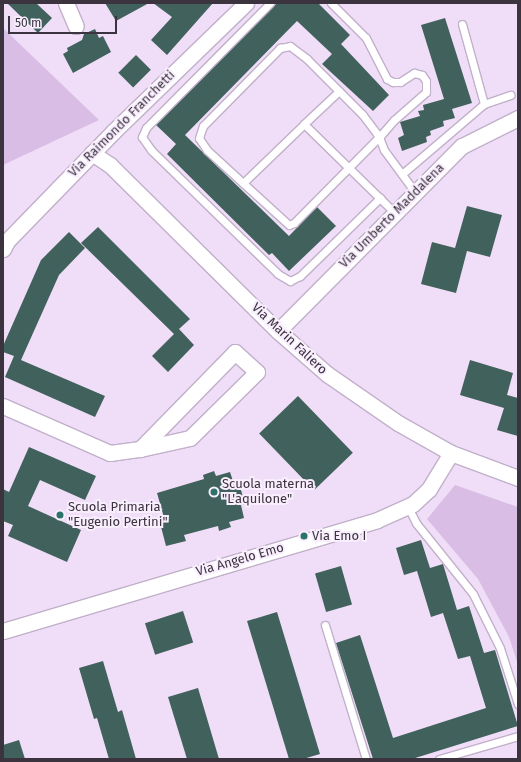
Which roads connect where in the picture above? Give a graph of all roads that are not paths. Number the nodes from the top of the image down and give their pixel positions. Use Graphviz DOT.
graph roads {
  1 [pos="66,3"];
  2 [pos="246,3"];
  3 [pos="270,3"];
  4 [pos="331,3"];
  5 [pos="462,24"];
  6 [pos="76,26"];
  7 [pos="339,91"];
  8 [pos="510,95"];
  9 [pos="484,104"];
  10 [pos="518,118"];
  11 [pos="304,124"];
  12 [pos="379,137"];
  13 [pos="92,153"];
  14 [pos="348,167"];
  15 [pos="402,174"];
  16 [pos="243,183"];
  17 [pos="415,192"];
  18 [pos="380,198"];
  19 [pos="395,213"];
  20 [pos="3,249"];
  21 [pos="278,331"];
  22 [pos="3,406"];
  23 [pos="140,449"];
  24 [pos="451,453"];
  25 [pos="518,478"];
  26 [pos="408,507"];
  27 [pos="325,626"];
  28 [pos="3,631"];
  29 [pos="518,704"];
  30 [pos="518,736"];
  31 [pos="366,759"];
  32 [pos="439,759"];
  1 -- 6 [label="street"];
  2 -- 13 [label="street, Via Raimondo Franchetti"];
  3 -- 18 [label="lane"];
  4 -- 12 [label="lane"];
  5 -- 9 [label="lane"];
  7 -- 11 [label="lane"];
  7 -- 12 [label="lane"];
  7 -- 16 [label="lane"];
  8 -- 9 [label="lane"];
  9 -- 15 [label="lane"];
  10 -- 17 [label="street, Via Umberto Maddalena"];
  11 -- 14 [label="lane"];
  11 -- 16 [label="lane"];
  12 -- 14 [label="lane"];
  12 -- 15 [label="lane"];
  13 -- 20 [label="street, Via Raimondo Franchetti"];
  13 -- 21 [label="street, Via Marin Faliero"];
  14 -- 16 [label="lane"];
  14 -- 18 [label="lane"];
  15 -- 17 [label="lane"];
  17 -- 19 [label="street, Via Umberto Maddalena"];
  18 -- 19 [label="lane"];
  19 -- 21 [label="street, Via Umberto Maddalena"];
  21 -- 24 [label="street, Via Marin Faliero"];
  22 -- 23 [label="street"];
  23 -- 23 [label="street"];
  24 -- 25 [label="street, Via Marin Faliero"];
  24 -- 26 [label="street, Via Angelo Emo"];
  26 -- 28 [label="street, Via Angelo Emo"];
  26 -- 29 [label="lane"];
  27 -- 31 [label="lane"];
  30 -- 32 [label="lane"];
}
